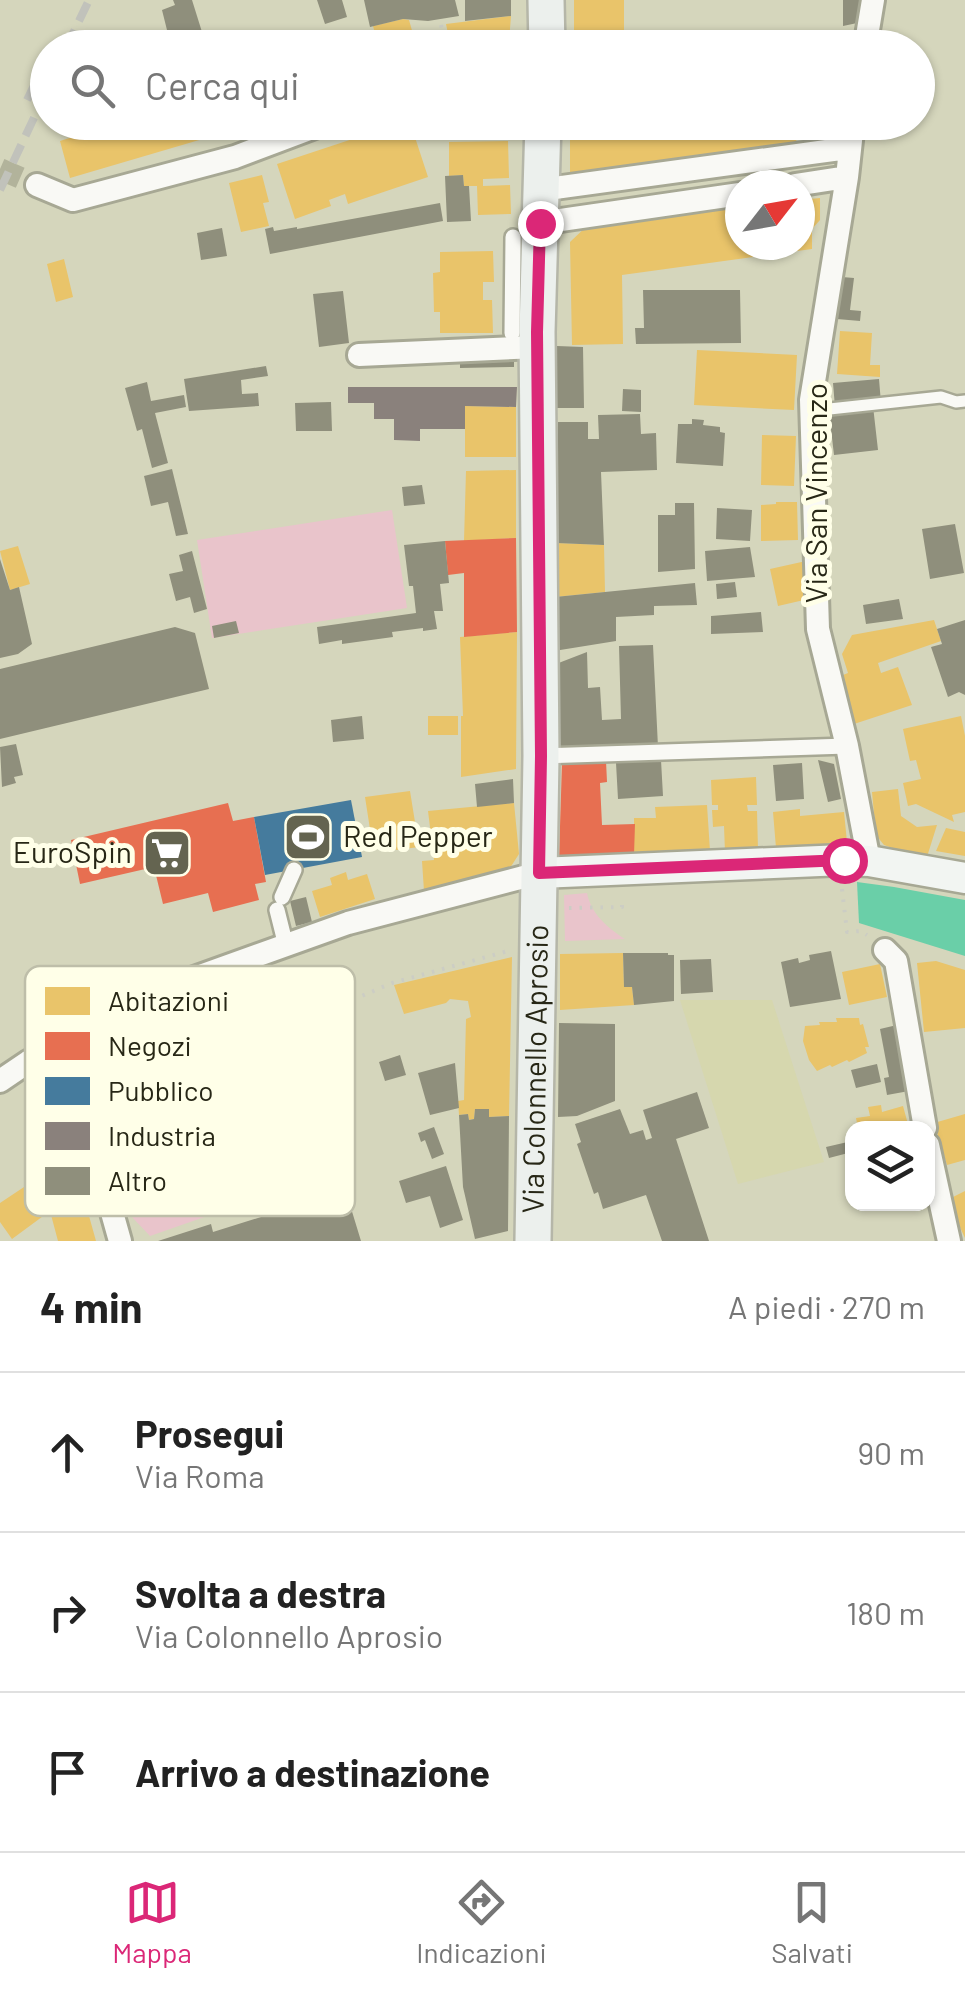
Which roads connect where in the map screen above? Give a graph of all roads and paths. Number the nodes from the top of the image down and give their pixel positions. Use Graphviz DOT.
graph roads {
  1 [pos="546,0"];
  2 [pos="873,0"];
  3 [pos="440,25"];
  4 [pos="441,30"];
  5 [pos="547,30"];
  6 [pos="868,30"];
  7 [pos="281,140"];
  8 [pos="541,140"];
  9 [pos="850,140"];
  10 [pos="848,148"];
  11 [pos="847,177"];
  12 [pos="815,182"];
  13 [pos="37,185"];
  14 [pos="725,196"];
  15 [pos="531,217"];
  16 [pos="525,340"];
  17 [pos="359,355"];
  18 [pos="965,401"];
  19 [pos="812,411"];
  20 [pos="847,746"];
  21 [pos="541,756"];
  22 [pos="869,861"];
  23 [pos="294,870"];
  24 [pos="539,873"];
  25 [pos="965,878"];
  26 [pos="831,886"];
  27 [pos="286,946"];
  28 [pos="514,949"];
  29 [pos="885,950"];
  30 [pos="229,966"];
  31 [pos="355,999"];
  32 [pos="25,1064"];
  33 [pos="0,1081"];
  34 [pos="924,1121"];
  35 [pos="935,1177"];
  36 [pos="113,1216"];
  37 [pos="527,1239"];
  38 [pos="120,1241"];
  39 [pos="949,1241"];
  1 -- 5 [label="main road"];
  2 -- 6 [label="street"];
  3 -- 4 [label="path"];
  7 -- 13 [label="street"];
  8 -- 15 [label="main road, Via Colonnello Aprosio"];
  9 -- 10 [label="street, Via San Vincenzo"];
  10 -- 11 [label="street, Via San Vincenzo"];
  10 -- 15 [label="street"];
  11 -- 12 [label="street"];
  11 -- 19 [label="street, Via San Vincenzo"];
  14 -- 15 [label="street"];
  15 -- 16 [label="main road, Via Colonnello Aprosio"];
  16 -- 17 [label="street"];
  16 -- 21 [label="main road, Via Colonnello Aprosio"];
  18 -- 19 [label="lane"];
  19 -- 20 [label="street, Via San Vincenzo"];
  20 -- 21 [label="street"];
  20 -- 22 [label="street, Via San Vincenzo"];
  21 -- 24 [label="main road, Via Colonnello Aprosio"];
  22 -- 24 [label="main road"];
  22 -- 25 [label="main road"];
  23 -- 27 [label="street"];
  24 -- 27 [label="street"];
  24 -- 37 [label="main road, Via Colonnello Aprosio"];
  26 -- 29 [label="path"];
  27 -- 30 [label="street"];
  28 -- 31 [label="path"];
  29 -- 34 [label="street"];
  32 -- 33 [label="street"];
  35 -- 39 [label="street"];
  36 -- 38 [label="street"];
}
